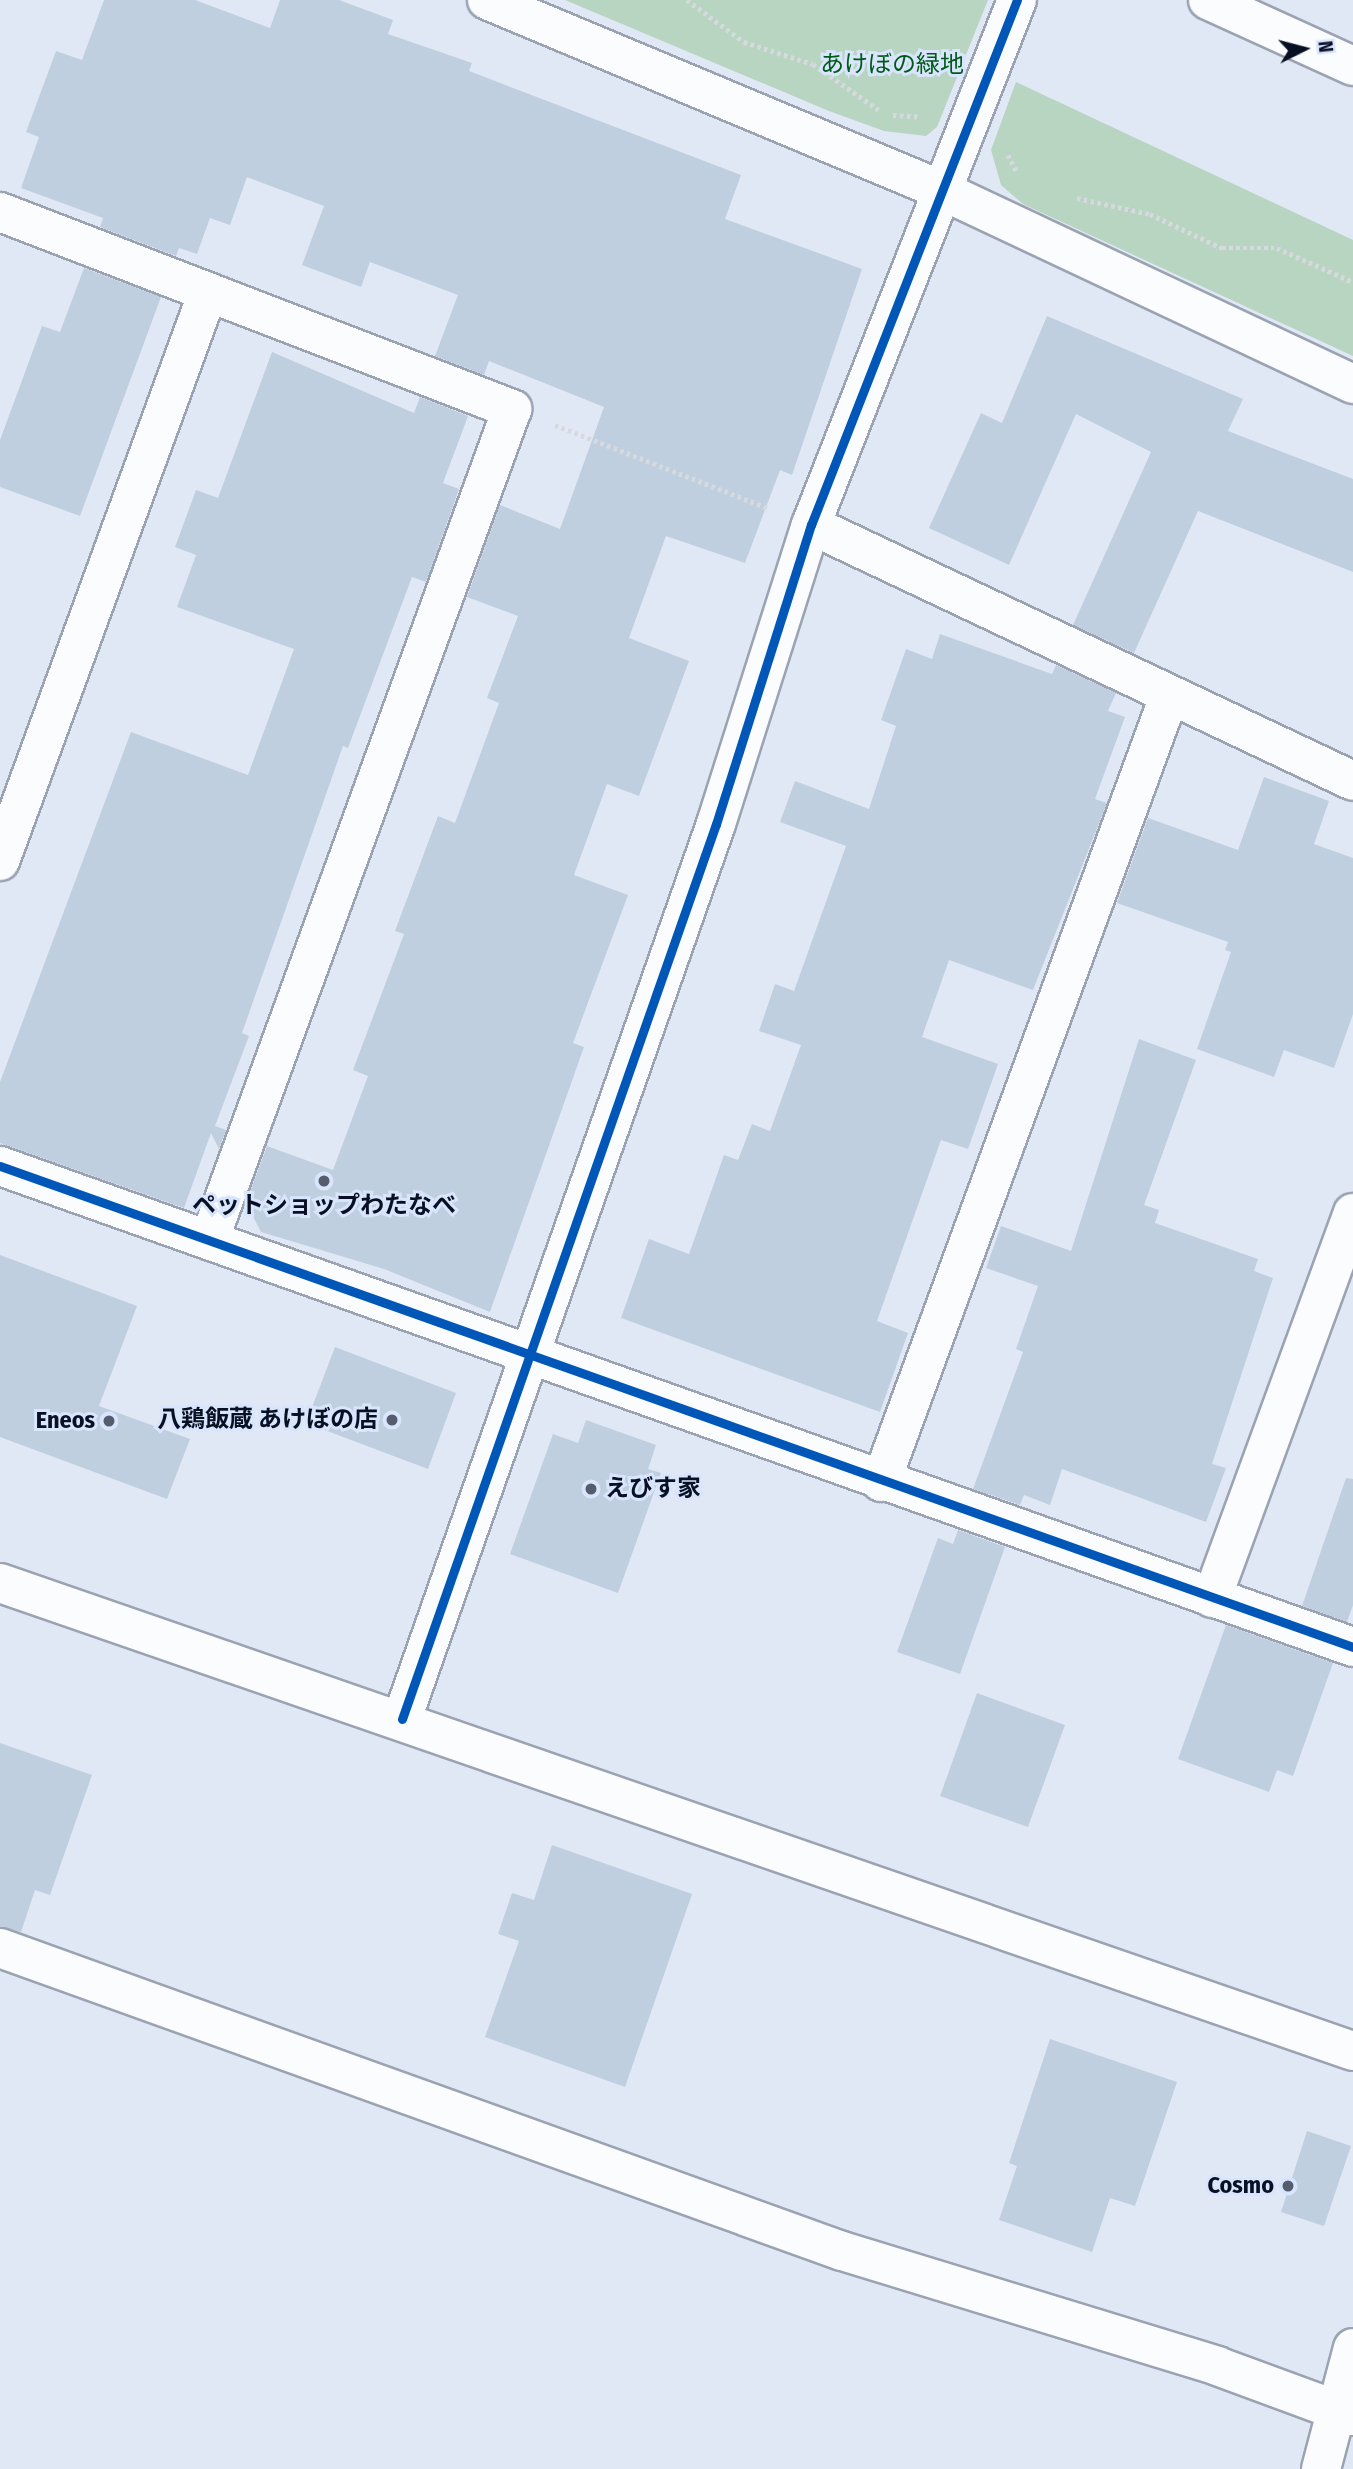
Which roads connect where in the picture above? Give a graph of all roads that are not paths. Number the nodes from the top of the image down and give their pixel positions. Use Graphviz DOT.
graph roads {
  1 [pos="487,0"];
  2 [pos="1017,0"];
  3 [pos="1208,0"];
  4 [pos="1353,66"];
  5 [pos="945,192"];
  6 [pos="0,212"];
  7 [pos="208,292"];
  8 [pos="1353,384"];
  9 [pos="811,525"];
  10 [pos="1168,698"];
  11 [pos="1353,781"];
  12 [pos="0,861"];
  13 [pos="0,1166"];
  14 [pos="1353,1213"];
  15 [pos="211,1238"];
  16 [pos="531,1352"];
  17 [pos="881,1482"];
  18 [pos="0,1583"];
  19 [pos="1212,1598"];
  20 [pos="1353,1647"];
  21 [pos="402,1719"];
  22 [pos="0,1948"];
  23 [pos="1353,2051"];
  24 [pos="1353,2348"];
  25 [pos="1343,2412"];
  26 [pos="1321,2469"];
  1 -- 5 [label="main road"];
  2 -- 5 [label="main road"];
  3 -- 4 [label="main road"];
  5 -- 8 [label="main road"];
  5 -- 9 [label="main road"];
  6 -- 7 [label="main road"];
  7 -- 12 [label="main road"];
  7 -- 15 [label="main road"];
  9 -- 10 [label="main road"];
  9 -- 16 [label="main road"];
  10 -- 11 [label="main road"];
  10 -- 17 [label="main road"];
  13 -- 15 [label="main road"];
  14 -- 19 [label="main road"];
  15 -- 16 [label="main road"];
  16 -- 17 [label="main road"];
  16 -- 21 [label="main road"];
  17 -- 19 [label="main road"];
  18 -- 21 [label="main road"];
  19 -- 20 [label="main road"];
  21 -- 23 [label="main road"];
  22 -- 25 [label="main road"];
  24 -- 25 [label="main road"];
  25 -- 26 [label="main road"];
}
